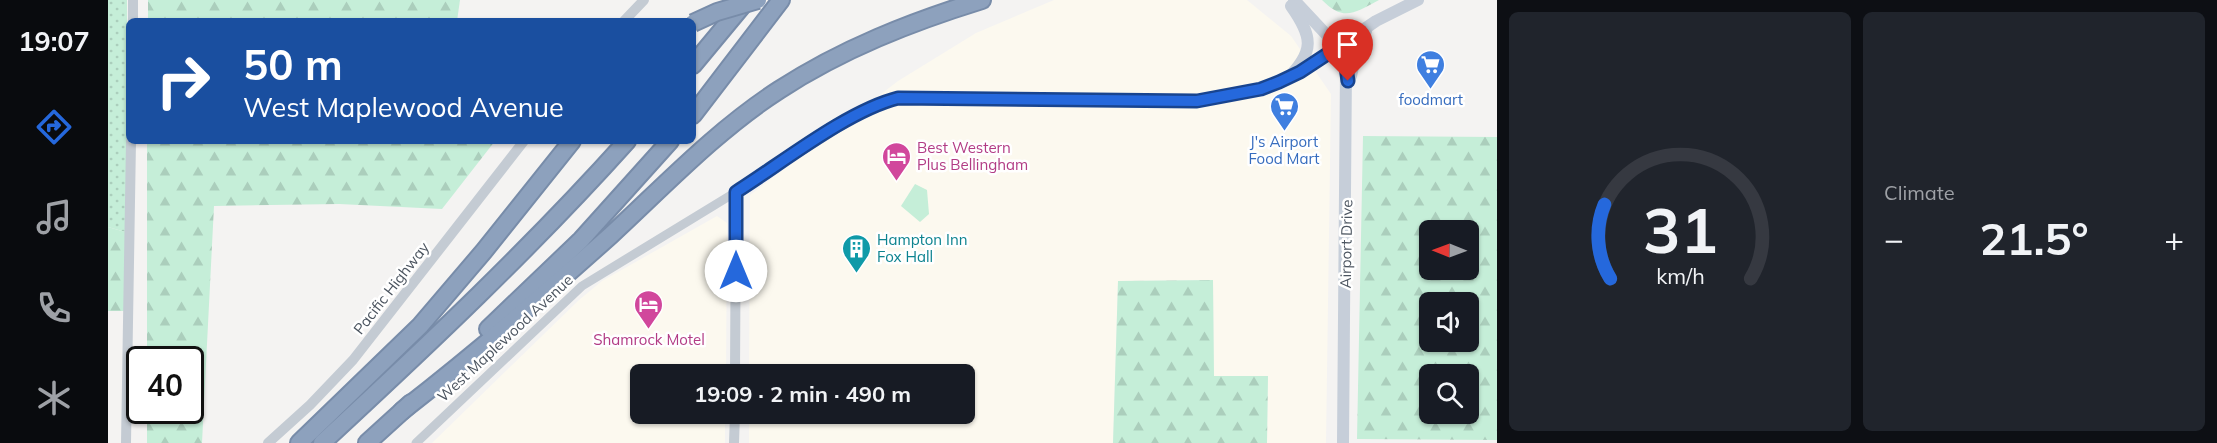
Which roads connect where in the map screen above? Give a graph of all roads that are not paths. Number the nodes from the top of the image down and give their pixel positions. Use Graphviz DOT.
graph roads {
  1 [pos="133,0"];
  2 [pos="644,0"];
  3 [pos="729,0"];
  4 [pos="747,0"];
  5 [pos="758,0"];
  6 [pos="781,0"];
  7 [pos="982,0"];
  8 [pos="1287,0"];
  9 [pos="1294,0"];
  10 [pos="1418,0"];
  11 [pos="133,18"];
  12 [pos="627,18"];
  13 [pos="696,22"];
  14 [pos="1371,25"];
  15 [pos="1338,47"];
  16 [pos="696,51"];
  17 [pos="696,61"];
  18 [pos="1287,79"];
  19 [pos="1348,94"];
  20 [pos="696,111"];
  21 [pos="131,144"];
  22 [pos="523,144"];
  23 [pos="570,144"];
  24 [pos="624,144"];
  25 [pos="667,144"];
  26 [pos="736,192"];
  27 [pos="735,364"];
  28 [pos="402,411"];
  29 [pos="735,424"];
  30 [pos="126,443"];
  31 [pos="268,443"];
  32 [pos="298,443"];
  33 [pos="322,443"];
  34 [pos="367,443"];
  35 [pos="417,443"];
  36 [pos="734,443"];
  37 [pos="1343,443"];
  1 -- 11 [label="street"];
  2 -- 12 [label="street"];
  3 -- 16 [label="highway"];
  4 -- 17 [label="highway"];
  5 -- 13 [label="highway, bridge"];
  6 -- 20 [label="highway"];
  7 -- 28 [label="highway"];
  8 -- 18 [label="main road"];
  9 -- 15 [label="main road"];
  10 -- 14 [label="main road"];
  14 -- 15 [label="main road"];
  14 -- 19 [label="main road"];
  15 -- 18 [label="street"];
  15 -- 19 [label="main road, Airport Drive"];
  18 -- 26 [label="street, West Maplewood Avenue"];
  19 -- 37 [label="main road, Airport Drive"];
  21 -- 30 [label="street"];
  22 -- 31 [label="street, Pacific Highway"];
  23 -- 32 [label="highway"];
  24 -- 33 [label="highway"];
  25 -- 28 [label="highway"];
  26 -- 27 [label="street"];
  26 -- 35 [label="street, West Maplewood Avenue"];
  28 -- 34 [label="highway"];
  29 -- 36 [label="street"];
}
